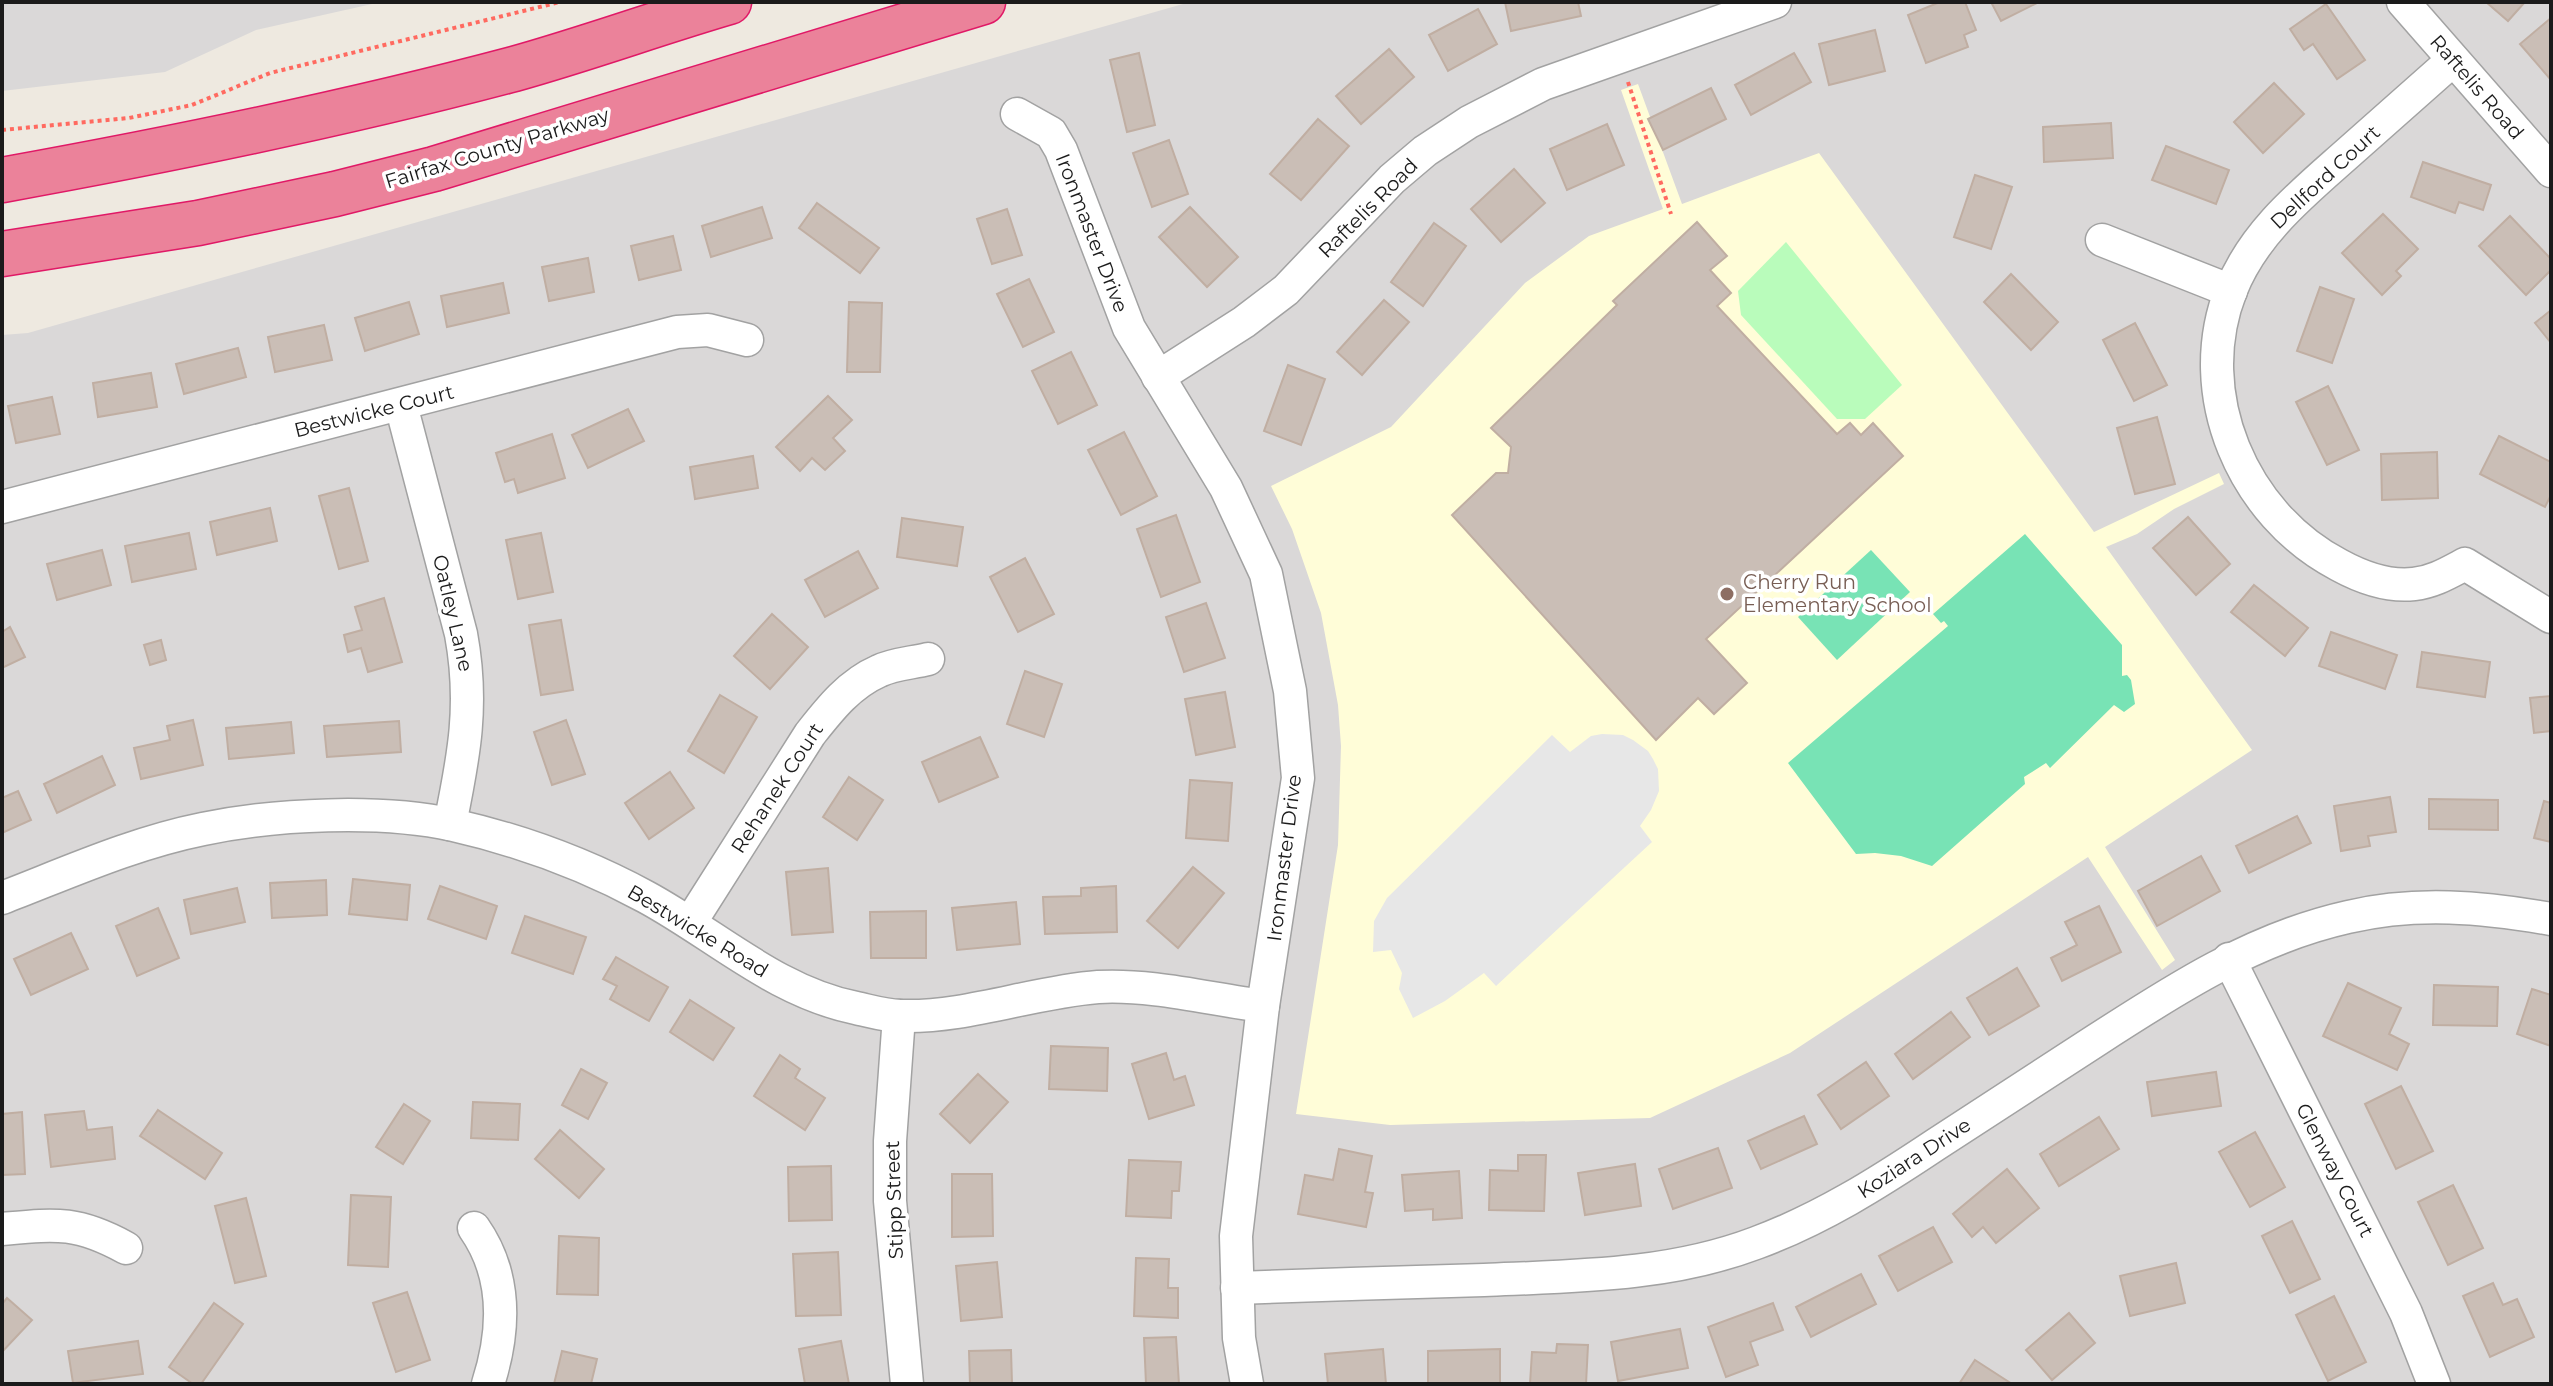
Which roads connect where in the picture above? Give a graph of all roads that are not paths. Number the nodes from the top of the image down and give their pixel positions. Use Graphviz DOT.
graph roads {
  1 [pos="729,2"];
  2 [pos="983,2"];
  3 [pos="1775,2"];
  4 [pos="2403,2"];
  5 [pos="2453,60"];
  6 [pos="1017,114"];
  7 [pos="2551,171"];
  8 [pos="2,180"];
  9 [pos="2102,240"];
  10 [pos="2,254"];
  11 [pos="2231,291"];
  12 [pos="747,340"];
  13 [pos="1158,377"];
  14 [pos="401,405"];
  15 [pos="2,507"];
  16 [pos="2551,617"];
  17 [pos="928,659"];
  18 [pos="450,824"];
  19 [pos="2,898"];
  20 [pos="2551,919"];
  21 [pos="690,923"];
  22 [pos="2229,959"];
  23 [pos="1263,1006"];
  24 [pos="899,1016"];
  25 [pos="474,1228"];
  26 [pos="2,1229"];
  27 [pos="126,1248"];
  28 [pos="1237,1288"];
  29 [pos="488,1384"];
  30 [pos="907,1384"];
  31 [pos="1247,1384"];
  32 [pos="2434,1384"];
  1 -- 8 [label="highway"];
  2 -- 10 [label="highway, Fairfax County Parkway"];
  3 -- 13 [label="street, Raftelis Road"];
  4 -- 5 [label="street, Raftelis Road"];
  5 -- 7 [label="street, Raftelis Road"];
  5 -- 11 [label="street, Dellford Court"];
  6 -- 13 [label="street, Ironmaster Drive"];
  9 -- 11 [label="street"];
  11 -- 16 [label="street, Dellford Court"];
  12 -- 14 [label="street, Bestwicke Court"];
  13 -- 23 [label="street, Ironmaster Drive"];
  14 -- 15 [label="street, Bestwicke Court"];
  14 -- 18 [label="street, Oatley Lane"];
  17 -- 21 [label="street, Rehanek Court"];
  18 -- 19 [label="street, Bestwicke Road"];
  18 -- 21 [label="street, Bestwicke Road"];
  20 -- 22 [label="street, Koziara Drive"];
  21 -- 24 [label="street, Bestwicke Road"];
  22 -- 28 [label="street, Koziara Drive"];
  22 -- 32 [label="street, Glenway Court"];
  23 -- 24 [label="street, Bestwicke Road"];
  23 -- 28 [label="street, Ironmaster Drive"];
  24 -- 30 [label="street, Stipp Street"];
  25 -- 29 [label="street"];
  26 -- 27 [label="street"];
  28 -- 31 [label="street, Ironmaster Drive"];
}
